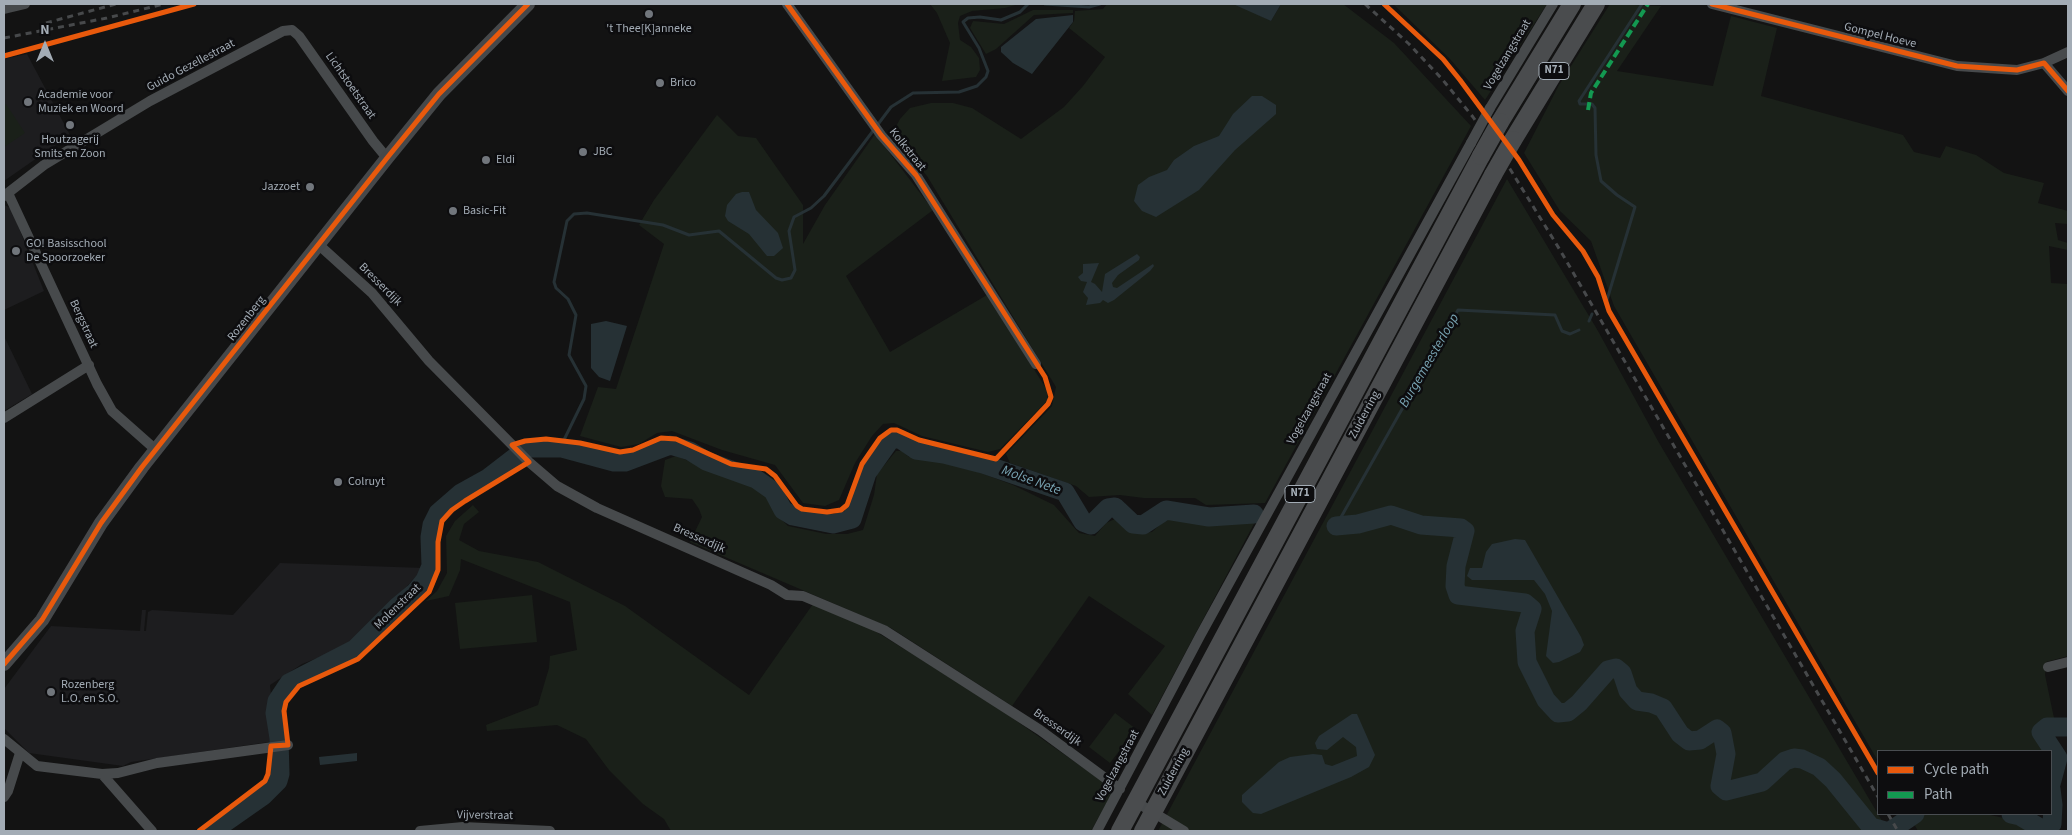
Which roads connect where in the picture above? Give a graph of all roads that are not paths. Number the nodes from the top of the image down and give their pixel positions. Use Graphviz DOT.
graph roads {
  1 [pos="25,4"];
  2 [pos="528,4"];
  3 [pos="787,4"];
  4 [pos="1553,4"];
  5 [pos="1572,4"];
  6 [pos="1596,4"];
  7 [pos="1712,4"];
  8 [pos="4,10"];
  9 [pos="292,30"];
  10 [pos="2068,52"];
  11 [pos="2044,63"];
  12 [pos="2068,92"];
  13 [pos="1495,115"];
  14 [pos="1476,150"];
  15 [pos="388,158"];
  16 [pos="6,194"];
  17 [pos="319,245"];
  18 [pos="1036,364"];
  19 [pos="88,365"];
  20 [pos="4,418"];
  21 [pos="156,450"];
  22 [pos="2068,662"];
  23 [pos="4,664"];
  24 [pos="2048,667"];
  25 [pos="4,739"];
  26 [pos="282,745"];
  27 [pos="20,752"];
  28 [pos="102,774"];
  29 [pos="1120,789"];
  30 [pos="4,797"];
  31 [pos="1136,802"];
  32 [pos="1153,811"];
  33 [pos="448,830"];
  34 [pos="152,831"];
  35 [pos="420,831"];
  36 [pos="550,831"];
  37 [pos="1097,831"];
  38 [pos="1120,831"];
  39 [pos="1142,831"];
  40 [pos="1184,831"];
  1 -- 8 [label="street"];
  2 -- 15 [label="main road, Rozenberg"];
  3 -- 18 [label="street, Kolkstraat"];
  4 -- 13 [label="street, Vogelzangstraat"];
  5 -- 13 [label="highway, Zuiderring / N71"];
  6 -- 32 [label="highway, Zuiderring / N71, bridge"];
  7 -- 11 [label="street, Gompel Hoeve"];
  9 -- 15 [label="street, Lichtstoetstraat"];
  9 -- 16 [label="street, Guido Gezellestraat"];
  10 -- 11 [label="street, Gompel Hoeve"];
  11 -- 12 [label="street"];
  13 -- 14 [label="highway, Zuiderring / N71, bridge"];
  14 -- 29 [label="street, Vogelzangstraat"];
  14 -- 31 [label="highway, Zuiderring / N71"];
  15 -- 17 [label="main road, Rozenberg"];
  16 -- 19 [label="street, Bergstraat"];
  17 -- 21 [label="main road, Rozenberg"];
  17 -- 29 [label="street, Bresserdijk"];
  19 -- 20 [label="street"];
  19 -- 21 [label="street, Bergstraat"];
  21 -- 23 [label="main road, Rozenberg"];
  22 -- 24 [label="street"];
  25 -- 27 [label="street"];
  26 -- 28 [label="street"];
  27 -- 28 [label="street"];
  27 -- 30 [label="street"];
  28 -- 34 [label="street"];
  29 -- 37 [label="street, Vogelzangstraat"];
  31 -- 32 [label="street"];
  31 -- 38 [label="highway, Zuiderring / N71"];
  32 -- 39 [label="highway, Zuiderring / N71"];
  32 -- 40 [label="street"];
  33 -- 35 [label="street, Vijverstraat"];
  33 -- 36 [label="street, Vijverstraat"];
}
